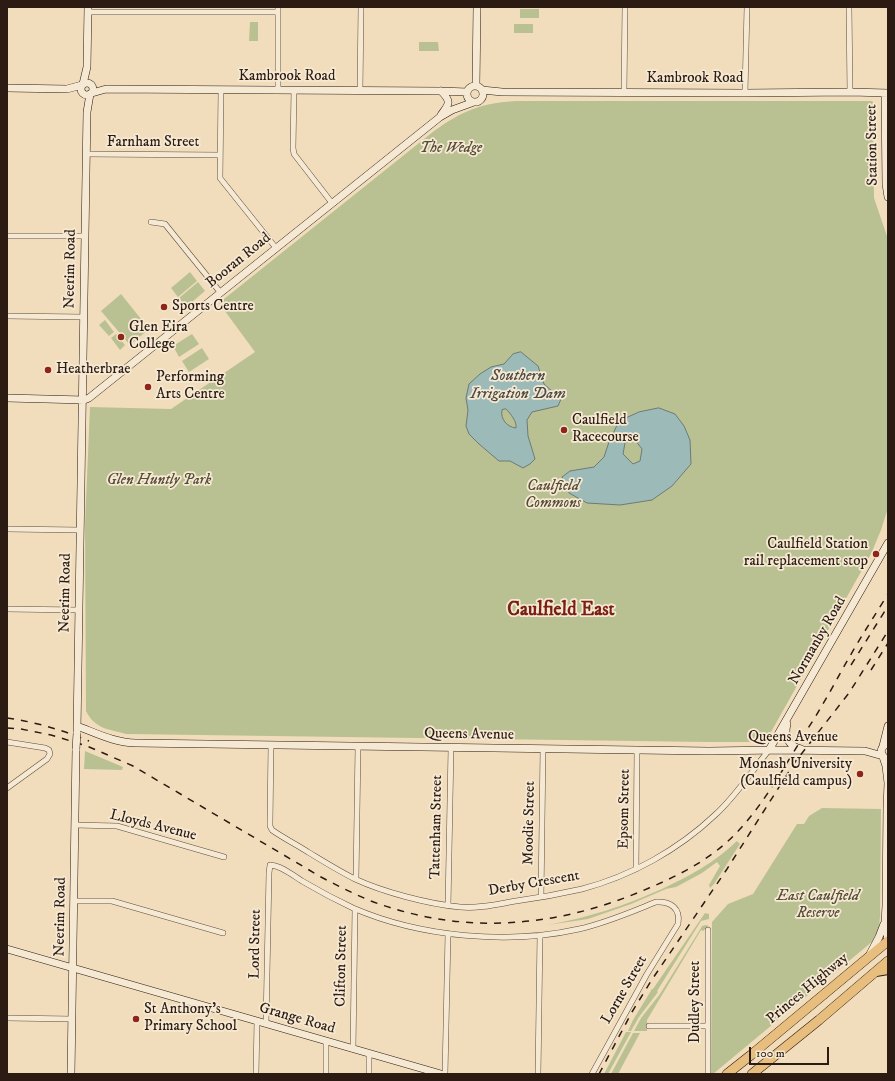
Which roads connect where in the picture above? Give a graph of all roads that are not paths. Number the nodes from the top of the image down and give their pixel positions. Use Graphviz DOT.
graph roads {
  1 [pos="361,7"];
  2 [pos="477,7"];
  3 [pos="625,7"];
  4 [pos="746,7"];
  5 [pos="849,7"];
  6 [pos="88,9"];
  7 [pos="278,10"];
  8 [pos="7,88"];
  9 [pos="479,88"];
  10 [pos="87,89"];
  11 [pos="220,90"];
  12 [pos="278,90"];
  13 [pos="294,90"];
  14 [pos="360,91"];
  15 [pos="441,91"];
  16 [pos="502,92"];
  17 [pos="624,92"];
  18 [pos="745,92"];
  19 [pos="850,92"];
  20 [pos="467,93"];
  21 [pos="887,93"];
  22 [pos="482,99"];
  23 [pos="474,102"];
  24 [pos="452,110"];
  25 [pos="440,117"];
  26 [pos="86,154"];
  27 [pos="220,155"];
  28 [pos="888,196"];
  29 [pos="332,203"];
  30 [pos="151,222"];
  31 [pos="7,236"];
  32 [pos="85,236"];
  33 [pos="276,248"];
  34 [pos="220,292"];
  35 [pos="7,316"];
  36 [pos="83,317"];
  37 [pos="7,398"];
  38 [pos="82,400"];
  39 [pos="7,529"];
  40 [pos="80,530"];
  41 [pos="888,543"];
  42 [pos="7,609"];
  43 [pos="78,610"];
  44 [pos="787,720"];
  45 [pos="888,726"];
  46 [pos="77,730"];
  47 [pos="7,742"];
  48 [pos="271,746"];
  49 [pos="885,746"];
  50 [pos="358,747"];
  51 [pos="451,748"];
  52 [pos="543,749"];
  53 [pos="637,750"];
  54 [pos="769,750"];
  55 [pos="806,751"];
  56 [pos="865,751"];
  57 [pos="885,757"];
  58 [pos="888,783"];
  59 [pos="7,788"];
  60 [pos="75,825"];
  61 [pos="224,857"];
  62 [pos="636,869"];
  63 [pos="356,879"];
  64 [pos="541,897"];
  65 [pos="74,901"];
  66 [pos="448,906"];
  67 [pos="887,908"];
  68 [pos="355,909"];
  69 [pos="885,922"];
  70 [pos="708,930"];
  71 [pos="223,933"];
  72 [pos="448,934"];
  73 [pos="540,935"];
  74 [pos="888,941"];
  75 [pos="7,949"];
  76 [pos="869,956"];
  77 [pos="888,961"];
  78 [pos="73,968"];
  79 [pos="888,970"];
  80 [pos="876,972"];
  81 [pos="7,1018"];
  82 [pos="72,1019"];
  83 [pos="257,1021"];
  84 [pos="266,1024"];
  85 [pos="649,1026"];
  86 [pos="708,1026"];
  87 [pos="326,1041"];
  88 [pos="353,1049"];
  89 [pos="369,1053"];
  90 [pos="437,1073"];
  91 [pos="71,1074"];
  92 [pos="256,1074"];
  93 [pos="326,1074"];
  94 [pos="369,1074"];
  95 [pos="445,1074"];
  96 [pos="538,1074"];
  97 [pos="592,1074"];
  98 [pos="708,1074"];
  99 [pos="727,1074"];
  100 [pos="752,1074"];
  1 -- 14 [label="street"];
  2 -- 9 [label="street"];
  3 -- 17 [label="street"];
  4 -- 18 [label="street"];
  5 -- 19 [label="street"];
  6 -- 7 [label="street"];
  6 -- 10 [label="street, Neerim Road"];
  7 -- 12 [label="street"];
  8 -- 10 [label="street, Kambrook Road"];
  9 -- 16 [label="street, Kambrook Road"];
  9 -- 20 [label="street"];
  9 -- 22 [label="street"];
  10 -- 11 [label="street, Kambrook Road"];
  10 -- 26 [label="street, Neerim Road"];
  11 -- 12 [label="street, Kambrook Road"];
  11 -- 27 [label="street"];
  12 -- 13 [label="street, Kambrook Road"];
  13 -- 14 [label="street, Kambrook Road"];
  13 -- 29 [label="street"];
  14 -- 15 [label="street, Kambrook Road"];
  15 -- 20 [label="street, Kambrook Road"];
  15 -- 25 [label="street"];
  16 -- 17 [label="street, Kambrook Road"];
  16 -- 22 [label="street, Kambrook Road"];
  17 -- 18 [label="street, Kambrook Road"];
  18 -- 19 [label="street, Kambrook Road"];
  19 -- 21 [label="street, Kambrook Road"];
  20 -- 23 [label="street"];
  20 -- 24 [label="street, Booran Road"];
  21 -- 28 [label="street, Station Street"];
  22 -- 23 [label="street"];
  23 -- 24 [label="street, Booran Road"];
  24 -- 25 [label="street, Booran Road"];
  25 -- 29 [label="street, Booran Road"];
  26 -- 27 [label="street, Farnham Street"];
  26 -- 32 [label="street, Neerim Road"];
  27 -- 33 [label="street"];
  29 -- 33 [label="street, Booran Road"];
  30 -- 34 [label="street"];
  31 -- 32 [label="street"];
  32 -- 36 [label="street, Neerim Road"];
  33 -- 34 [label="street, Booran Road"];
  34 -- 38 [label="street, Booran Road"];
  35 -- 36 [label="street"];
  36 -- 38 [label="street, Neerim Road"];
  37 -- 38 [label="street"];
  38 -- 40 [label="street, Neerim Road"];
  39 -- 40 [label="street"];
  40 -- 43 [label="street, Neerim Road"];
  41 -- 44 [label="street, Normanby Road"];
  42 -- 43 [label="street"];
  43 -- 46 [label="street, Neerim Road"];
  44 -- 54 [label="street, Normanby Road"];
  44 -- 55 [label="street"];
  45 -- 49 [label="street"];
  46 -- 48 [label="street, Queens Avenue"];
  46 -- 60 [label="street, Neerim Road, bridge"];
  47 -- 59 [label="street"];
  48 -- 50 [label="street, Queens Avenue"];
  48 -- 63 [label="street, Derby Crescent"];
  49 -- 56 [label="street, Queens Avenue"];
  49 -- 57 [label="street"];
  50 -- 51 [label="street, Queens Avenue"];
  50 -- 63 [label="street"];
  51 -- 52 [label="street, Queens Avenue"];
  51 -- 66 [label="street, Tattenham Street"];
  52 -- 53 [label="street, Queens Avenue"];
  52 -- 64 [label="street, Moodie Street"];
  53 -- 54 [label="street, Queens Avenue"];
  53 -- 62 [label="street, Epsom Street"];
  54 -- 55 [label="street, Queens Avenue"];
  54 -- 62 [label="street, Derby Crescent"];
  55 -- 56 [label="street, Queens Avenue"];
  56 -- 57 [label="street, Queens Avenue"];
  57 -- 58 [label="street"];
  58 -- 67 [label="street"];
  60 -- 61 [label="street, Lloyds Avenue"];
  60 -- 65 [label="street, Neerim Road"];
  62 -- 64 [label="street, Derby Crescent"];
  63 -- 66 [label="street, Derby Crescent"];
  64 -- 66 [label="street, Derby Crescent"];
  65 -- 71 [label="street"];
  65 -- 78 [label="street, Neerim Road"];
  67 -- 69 [label="street"];
  68 -- 72 [label="street"];
  68 -- 84 [label="street, Lord Street"];
  68 -- 88 [label="street, Clifton Street"];
  69 -- 74 [label="street"];
  69 -- 76 [label="street"];
  70 -- 86 [label="street, Dudley Street"];
  72 -- 73 [label="street"];
  72 -- 95 [label="street"];
  73 -- 96 [label="street"];
  73 -- 97 [label="street, Lorne Street"];
  74 -- 76 [label="highway, Princes Highway"];
  75 -- 78 [label="street, Grange Road"];
  76 -- 99 [label="highway, Princes Highway"];
  77 -- 80 [label="highway, Princes Highway"];
  78 -- 82 [label="street, Neerim Road"];
  78 -- 83 [label="street, Grange Road"];
  79 -- 80 [label="main road"];
  80 -- 100 [label="highway, Princes Highway"];
  81 -- 82 [label="street"];
  82 -- 91 [label="street, Neerim Road"];
  83 -- 84 [label="street, Grange Road"];
  83 -- 92 [label="street"];
  84 -- 87 [label="street, Grange Road"];
  85 -- 86 [label="street"];
  86 -- 98 [label="street, Dudley Street"];
  87 -- 88 [label="street, Grange Road"];
  87 -- 93 [label="street"];
  88 -- 89 [label="street, Grange Road"];
  89 -- 90 [label="street, Grange Road"];
  89 -- 94 [label="street"];
}
